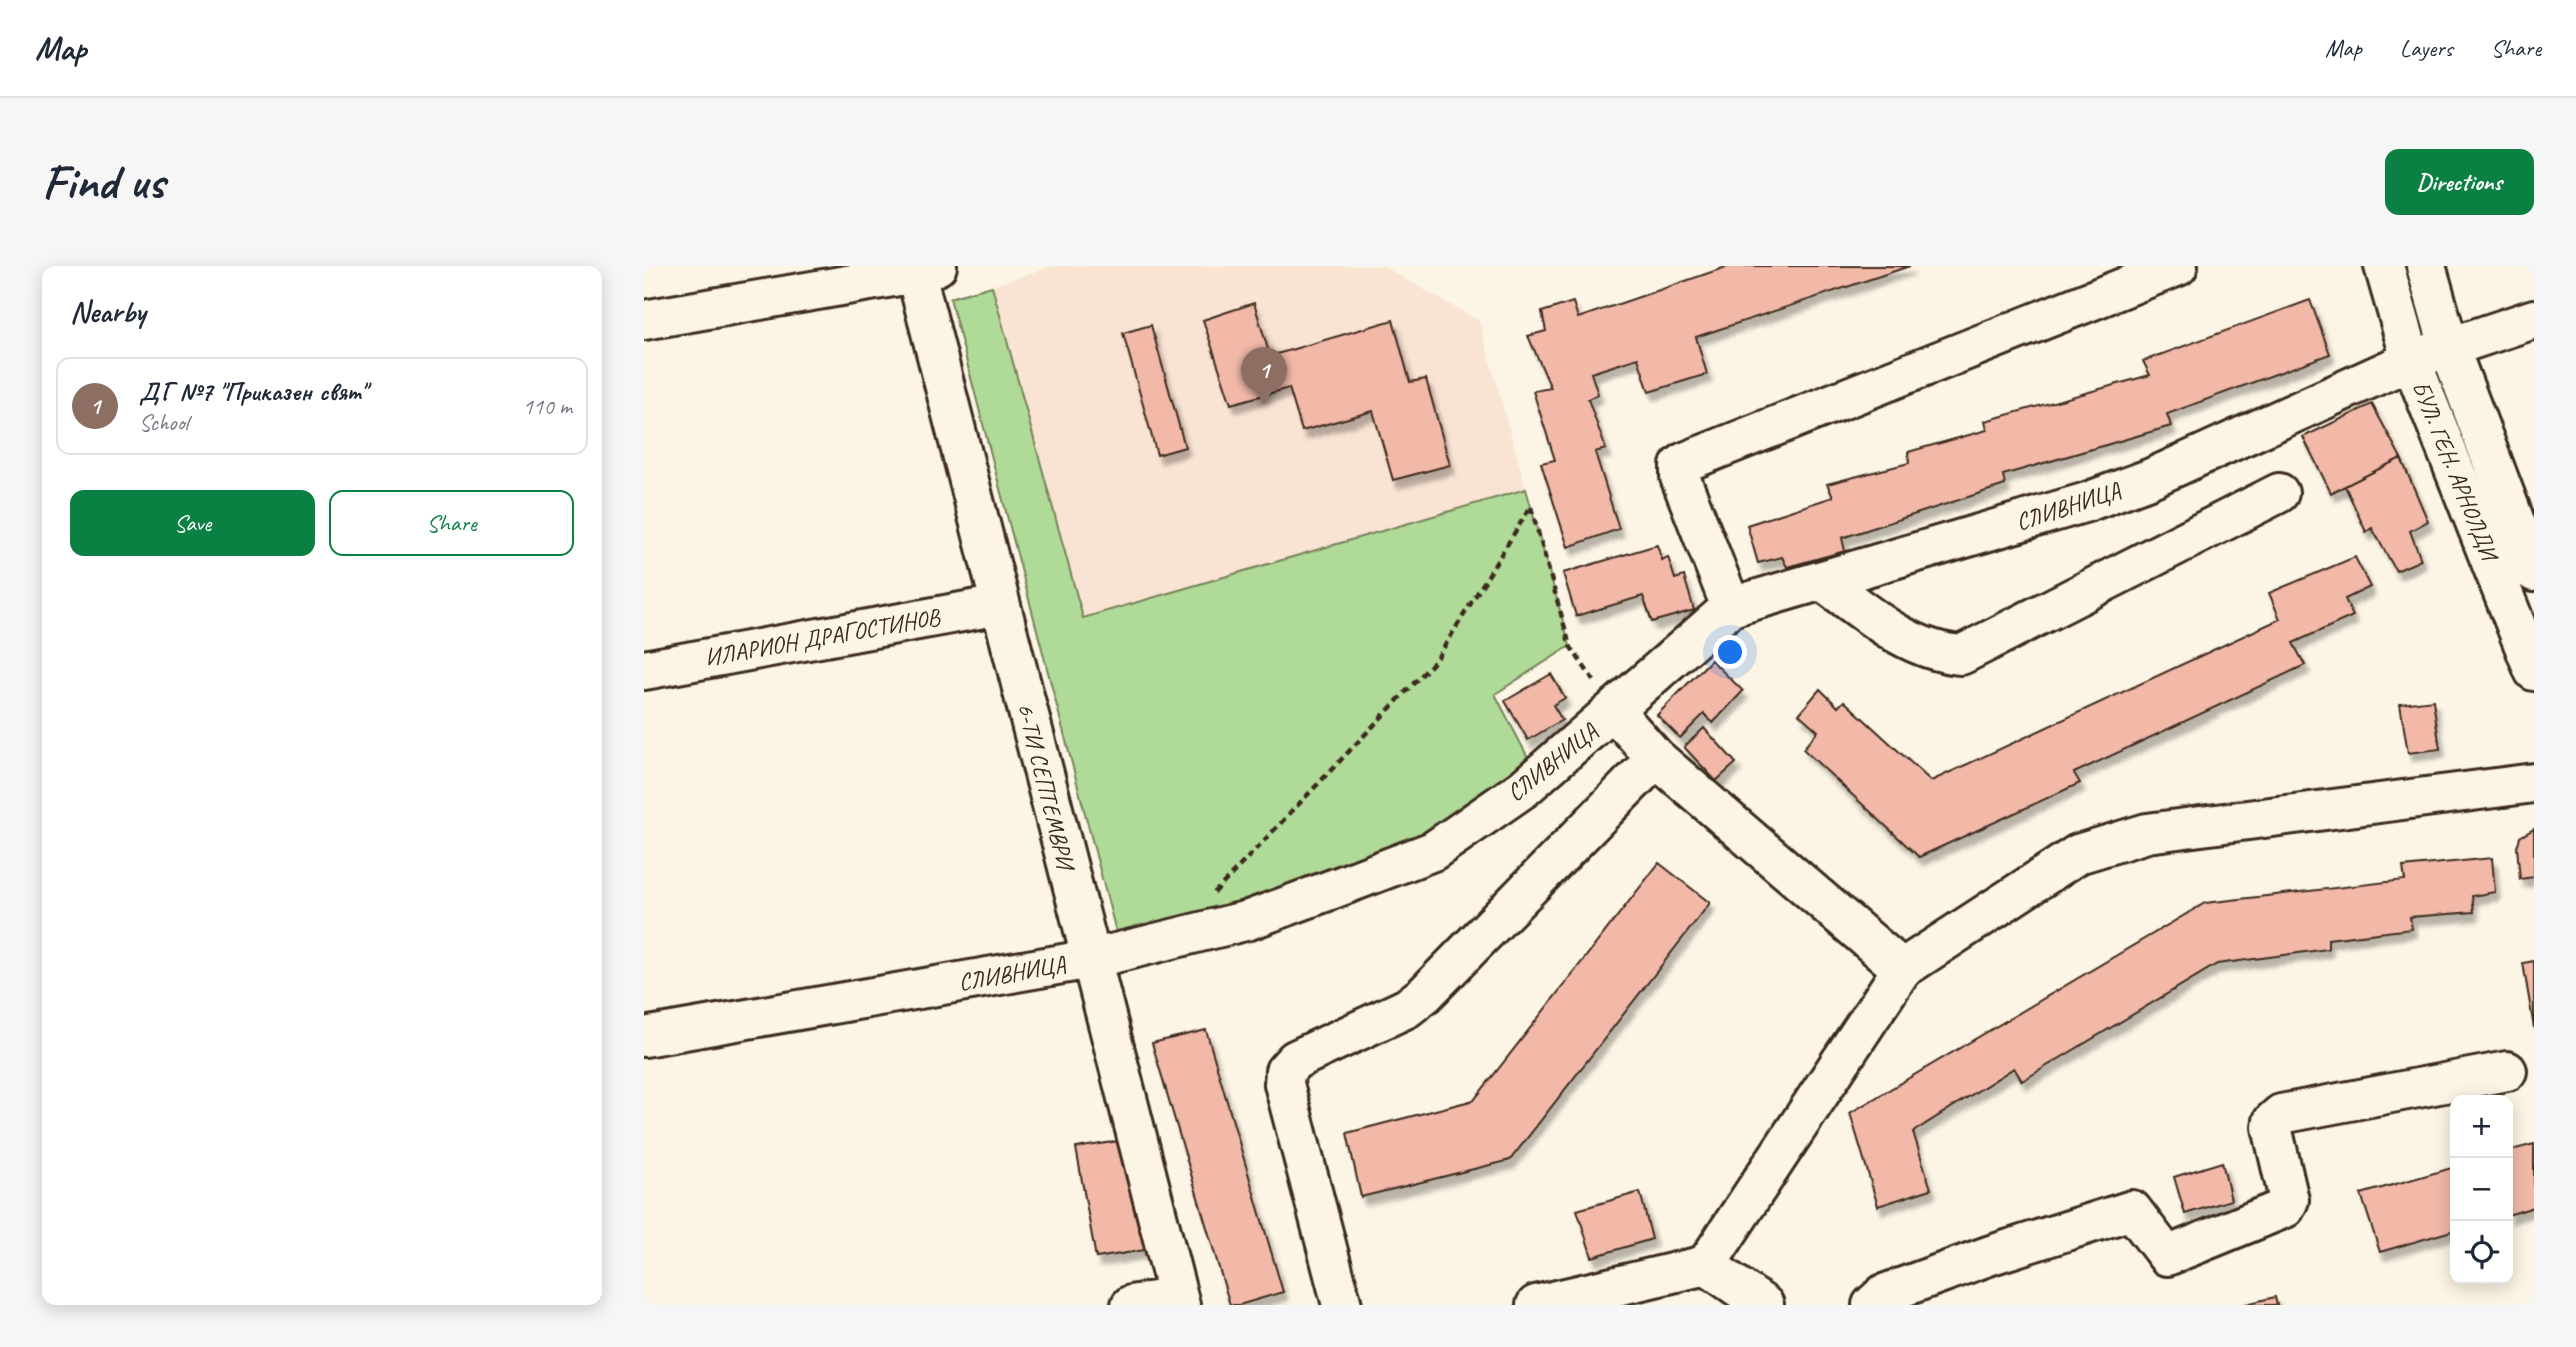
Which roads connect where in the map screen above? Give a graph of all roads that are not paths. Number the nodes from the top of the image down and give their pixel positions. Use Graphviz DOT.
graph roads {
  1 [pos="2178,266"];
  2 [pos="2384,266"];
  3 [pos="2426,266"];
  4 [pos="922,268"];
  5 [pos="2534,319"];
  6 [pos="644,320"];
  7 [pos="2449,347"];
  8 [pos="2411,360"];
  9 [pos="2279,493"];
  10 [pos="2534,572"];
  11 [pos="1824,582"];
  12 [pos="1000,605"];
  13 [pos="1731,607"];
  14 [pos="644,670"];
  15 [pos="2534,671"];
  16 [pos="1614,711"];
  17 [pos="1656,758"];
  18 [pos="2534,783"];
  19 [pos="1091,959"];
  20 [pos="1902,969"];
  21 [pos="644,1037"];
  22 [pos="2507,1071"];
  23 [pos="1706,1265"];
  24 [pos="1179,1301"];
  25 [pos="1131,1305"];
  26 [pos="1342,1305"];
  27 [pos="1536,1305"];
  28 [pos="1764,1305"];
  29 [pos="1872,1305"];
  1 -- 13 [label="street"];
  2 -- 8 [label="street, БУЛ. ГЕН. АРНОЛДИ"];
  3 -- 7 [label="street, БУЛ. ГЕН. АРНОЛДИ"];
  4 -- 6 [label="street"];
  4 -- 12 [label="street, 6-ТИ СЕПТЕМВРИ"];
  5 -- 7 [label="street, СЛИВНИЦА"];
  7 -- 8 [label="street, СЛИВНИЦА"];
  7 -- 10 [label="street, БУЛ. ГЕН. АРНОЛДИ"];
  8 -- 11 [label="street, СЛИВНИЦА"];
  8 -- 15 [label="street, БУЛ. ГЕН. АРНОЛДИ"];
  9 -- 11 [label="street"];
  11 -- 13 [label="street, СЛИВНИЦА"];
  12 -- 14 [label="street, ИЛАРИОН ДРАГОСТИНОВ"];
  12 -- 19 [label="street, 6-ТИ СЕПТЕМВРИ"];
  13 -- 16 [label="street, СЛИВНИЦА"];
  16 -- 17 [label="street"];
  16 -- 19 [label="street, СЛИВНИЦА"];
  17 -- 20 [label="street"];
  17 -- 26 [label="street"];
  18 -- 20 [label="street"];
  19 -- 21 [label="street, СЛИВНИЦА"];
  19 -- 24 [label="street, 6-ТИ СЕПТЕМВРИ"];
  20 -- 23 [label="street"];
  22 -- 29 [label="street"];
  23 -- 27 [label="street"];
  23 -- 28 [label="street"];
  24 -- 25 [label="street"];
}
